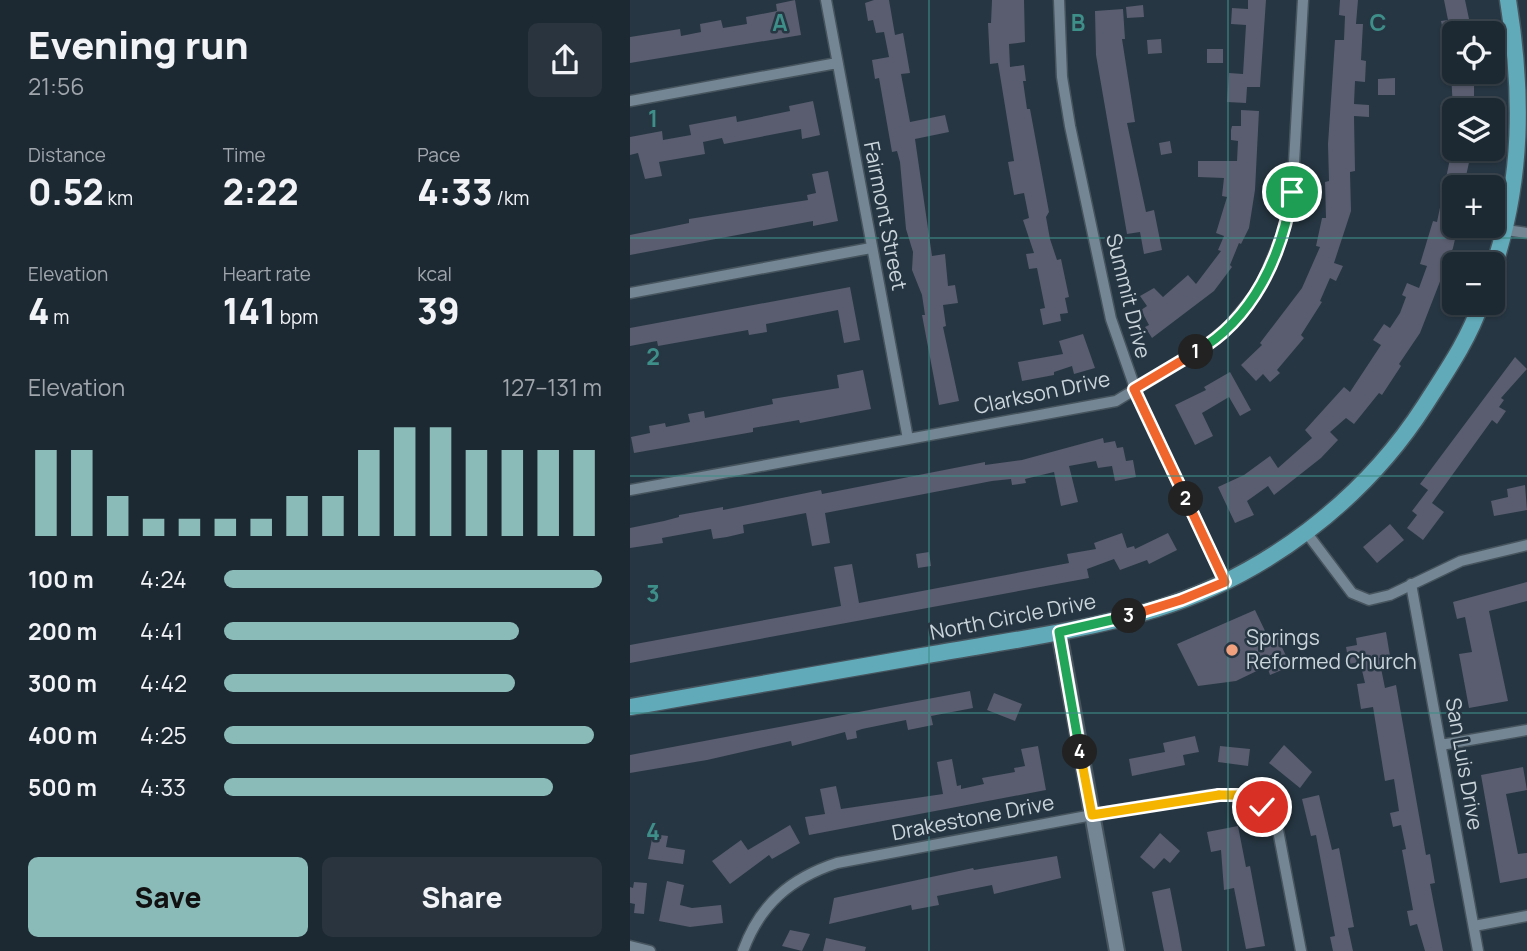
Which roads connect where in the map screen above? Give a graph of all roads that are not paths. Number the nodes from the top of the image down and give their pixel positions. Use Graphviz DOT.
graph roads {
  1 [pos="826,0"];
  2 [pos="1059,0"];
  3 [pos="1303,0"];
  4 [pos="1507,0"];
  5 [pos="838,63"];
  6 [pos="630,101"];
  7 [pos="1523,105"];
  8 [pos="1506,230"];
  9 [pos="1527,233"];
  10 [pos="871,248"];
  11 [pos="1499,252"];
  12 [pos="630,293"];
  13 [pos="1475,315"];
  14 [pos="1134,389"];
  15 [pos="908,439"];
  16 [pos="630,490"];
  17 [pos="1306,532"];
  18 [pos="1527,545"];
  19 [pos="1225,582"];
  20 [pos="1411,584"];
  21 [pos="1059,632"];
  22 [pos="630,707"];
  23 [pos="1527,730"];
  24 [pos="1441,745"];
  25 [pos="1092,815"];
  26 [pos="1527,916"];
  27 [pos="1474,926"];
  28 [pos="630,946"];
  29 [pos="650,951"];
  30 [pos="743,951"];
  31 [pos="1116,951"];
  32 [pos="1301,951"];
  33 [pos="1478,951"];
  1 -- 5 [label="street, Fairmont Street"];
  2 -- 14 [label="street, Summit Drive"];
  3 -- 14 [label="street, Clarkson Drive"];
  4 -- 7 [label="main road"];
  5 -- 6 [label="street"];
  5 -- 10 [label="street, Fairmont Street"];
  7 -- 8 [label="main road"];
  8 -- 9 [label="street"];
  8 -- 11 [label="main road"];
  10 -- 12 [label="street"];
  10 -- 15 [label="street, Fairmont Street"];
  13 -- 17 [label="main road, North Circle Drive"];
  14 -- 15 [label="street, Clarkson Drive"];
  14 -- 19 [label="street, Summit Drive"];
  15 -- 16 [label="street, Clarkson Drive"];
  17 -- 19 [label="main road, North Circle Drive"];
  17 -- 20 [label="street"];
  18 -- 20 [label="street"];
  19 -- 21 [label="main road, North Circle Drive"];
  20 -- 24 [label="street, San Luis Drive"];
  21 -- 22 [label="main road, North Circle Drive"];
  21 -- 25 [label="main road"];
  23 -- 24 [label="street"];
  24 -- 27 [label="street, San Luis Drive"];
  25 -- 30 [label="street, Drakestone Drive"];
  25 -- 31 [label="main road"];
  25 -- 32 [label="street, Drakestone Drive"];
  26 -- 27 [label="street"];
  27 -- 33 [label="street, San Luis Drive"];
  28 -- 29 [label="street"];
}
